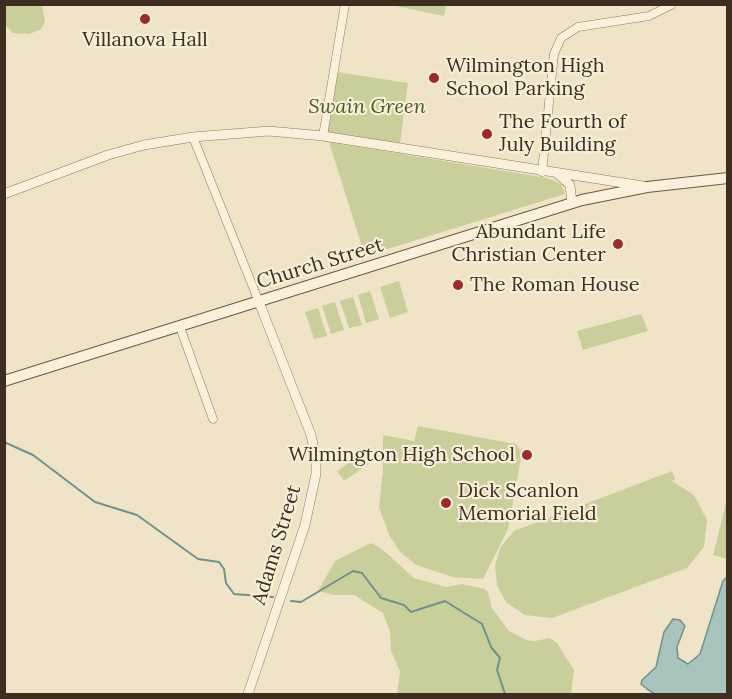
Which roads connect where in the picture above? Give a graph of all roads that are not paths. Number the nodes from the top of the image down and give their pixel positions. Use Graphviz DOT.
graph roads {
  1 [pos="345,4"];
  2 [pos="671,4"];
  3 [pos="322,136"];
  4 [pos="193,137"];
  5 [pos="542,172"];
  6 [pos="556,174"];
  7 [pos="728,178"];
  8 [pos="647,187"];
  9 [pos="4,194"];
  10 [pos="572,203"];
  11 [pos="260,302"];
  12 [pos="180,327"];
  13 [pos="4,381"];
  14 [pos="213,419"];
  15 [pos="248,694"];
  1 -- 3 [label="street"];
  2 -- 5 [label="street"];
  3 -- 4 [label="street"];
  3 -- 5 [label="street"];
  4 -- 9 [label="street"];
  4 -- 11 [label="street, Adams Street"];
  5 -- 6 [label="street"];
  6 -- 8 [label="street"];
  6 -- 10 [label="street"];
  7 -- 8 [label="main road, Church Street"];
  8 -- 10 [label="main road, Church Street"];
  10 -- 11 [label="main road, Church Street"];
  11 -- 12 [label="main road, Church Street"];
  11 -- 15 [label="street, Adams Street"];
  12 -- 13 [label="main road, Church Street"];
  12 -- 14 [label="street"];
}
